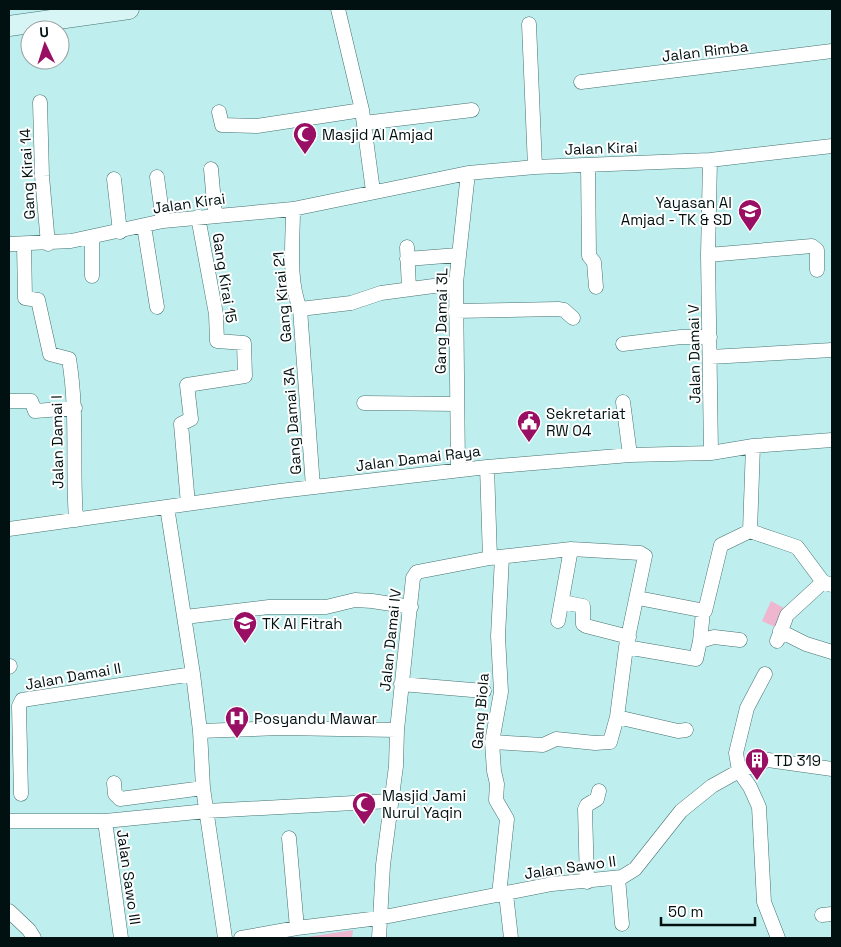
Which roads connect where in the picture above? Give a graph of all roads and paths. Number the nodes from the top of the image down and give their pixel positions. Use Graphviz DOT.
graph roads {
  1 [pos="129,9"];
  2 [pos="338,9"];
  3 [pos="529,24"];
  4 [pos="9,26"];
  5 [pos="832,51"];
  6 [pos="581,82"];
  7 [pos="40,102"];
  8 [pos="472,110"];
  9 [pos="219,112"];
  10 [pos="363,116"];
  11 [pos="832,146"];
  12 [pos="710,160"];
  13 [pos="588,165"];
  14 [pos="535,167"];
  15 [pos="211,169"];
  16 [pos="468,173"];
  17 [pos="157,177"];
  18 [pos="114,179"];
  19 [pos="373,191"];
  20 [pos="293,209"];
  21 [pos="215,214"];
  22 [pos="198,217"];
  23 [pos="163,221"];
  24 [pos="144,226"];
  25 [pos="120,232"];
  26 [pos="92,237"];
  27 [pos="9,244"];
  28 [pos="24,244"];
  29 [pos="48,244"];
  30 [pos="458,255"];
  31 [pos="708,255"];
  32 [pos="818,270"];
  33 [pos="92,276"];
  34 [pos="456,283"];
  35 [pos="596,287"];
  36 [pos="409,288"];
  37 [pos="157,308"];
  38 [pos="300,308"];
  39 [pos="455,311"];
  40 [pos="573,318"];
  41 [pos="710,337"];
  42 [pos="623,344"];
  43 [pos="832,350"];
  44 [pos="303,353"];
  45 [pos="710,357"];
  46 [pos="9,401"];
  47 [pos="623,402"];
  48 [pos="364,403"];
  49 [pos="457,404"];
  50 [pos="75,408"];
  51 [pos="832,440"];
  52 [pos="753,446"];
  53 [pos="711,453"];
  54 [pos="630,455"];
  55 [pos="487,467"];
  56 [pos="458,470"];
  57 [pos="313,487"];
  58 [pos="188,504"];
  59 [pos="167,507"];
  60 [pos="76,520"];
  61 [pos="9,529"];
  62 [pos="750,531"];
  63 [pos="571,549"];
  64 [pos="496,557"];
  65 [pos="828,584"];
  66 [pos="638,598"];
  67 [pos="562,602"];
  68 [pos="411,607"];
  69 [pos="703,612"];
  70 [pos="185,617"];
  71 [pos="558,621"];
  72 [pos="740,640"];
  73 [pos="700,641"];
  74 [pos="628,642"];
  75 [pos="832,652"];
  76 [pos="193,674"];
  77 [pos="764,674"];
  78 [pos="401,684"];
  79 [pos="484,691"];
  80 [pos="617,717"];
  81 [pos="397,730"];
  82 [pos="686,730"];
  83 [pos="200,731"];
  84 [pos="492,742"];
  85 [pos="832,769"];
  86 [pos="739,770"];
  87 [pos="114,783"];
  88 [pos="203,788"];
  89 [pos="599,791"];
  90 [pos="21,794"];
  91 [pos="390,801"];
  92 [pos="207,811"];
  93 [pos="105,820"];
  94 [pos="9,821"];
  95 [pos="289,838"];
  96 [pos="618,878"];
  97 [pos="587,882"];
  98 [pos="502,894"];
  99 [pos="9,910"];
  100 [pos="379,918"];
  101 [pos="622,924"];
  102 [pos="298,928"];
  103 [pos="34,938"];
  104 [pos="121,938"];
  105 [pos="225,938"];
  106 [pos="241,938"];
  107 [pos="379,938"];
  108 [pos="511,938"];
  109 [pos="778,938"];
  1 -- 4 [label="street"];
  2 -- 10 [label="street"];
  3 -- 14 [label="street"];
  5 -- 6 [label="street, Jalan Rimba"];
  7 -- 29 [label="street, Gang Kirai 14"];
  8 -- 10 [label="street"];
  9 -- 10 [label="street"];
  10 -- 19 [label="street"];
  11 -- 12 [label="street, Jalan Kirai"];
  12 -- 13 [label="street, Jalan Kirai"];
  12 -- 31 [label="street, Jalan Damai V"];
  13 -- 14 [label="street, Jalan Kirai"];
  13 -- 35 [label="street"];
  14 -- 16 [label="street, Jalan Kirai"];
  15 -- 21 [label="street"];
  16 -- 19 [label="street, Jalan Kirai"];
  16 -- 30 [label="street, Gang Damai 3L"];
  17 -- 23 [label="street"];
  18 -- 25 [label="street"];
  19 -- 20 [label="street, Jalan Kirai"];
  20 -- 21 [label="street, Jalan Kirai"];
  20 -- 38 [label="street, Gang Kirai 21"];
  21 -- 22 [label="street, Jalan Kirai"];
  22 -- 23 [label="street, Jalan Kirai"];
  22 -- 58 [label="street, Gang Kirai 15"];
  23 -- 24 [label="street, Jalan Kirai"];
  24 -- 25 [label="street, Jalan Kirai"];
  24 -- 37 [label="street"];
  25 -- 26 [label="street, Jalan Kirai"];
  26 -- 29 [label="street, Jalan Kirai"];
  26 -- 33 [label="street"];
  27 -- 28 [label="street, Jalan Kirai"];
  28 -- 29 [label="street, Jalan Kirai"];
  28 -- 50 [label="street, Jalan Damai I"];
  30 -- 34 [label="street, Gang Damai 3L"];
  30 -- 36 [label="street"];
  31 -- 32 [label="street"];
  31 -- 41 [label="street, Jalan Damai V"];
  34 -- 36 [label="street"];
  34 -- 39 [label="street, Gang Damai 3L"];
  36 -- 38 [label="street"];
  38 -- 44 [label="street, Gang Kirai 21"];
  39 -- 40 [label="street"];
  39 -- 49 [label="street, Gang Damai 3L"];
  41 -- 42 [label="street"];
  41 -- 45 [label="street, Jalan Damai V"];
  43 -- 45 [label="street"];
  44 -- 57 [label="street, Gang Damai 3A"];
  45 -- 53 [label="street, Jalan Damai V"];
  46 -- 50 [label="street"];
  47 -- 54 [label="street"];
  48 -- 49 [label="street"];
  49 -- 56 [label="street, Gang Damai 3L"];
  50 -- 60 [label="street, Jalan Damai I"];
  51 -- 52 [label="street, Jalan Damai Raya"];
  52 -- 53 [label="street, Jalan Damai Raya"];
  52 -- 62 [label="street"];
  53 -- 54 [label="street, Jalan Damai Raya"];
  54 -- 55 [label="street, Jalan Damai Raya"];
  55 -- 56 [label="street, Jalan Damai Raya"];
  55 -- 64 [label="street"];
  56 -- 57 [label="street, Jalan Damai Raya"];
  57 -- 58 [label="street, Jalan Damai Raya"];
  58 -- 59 [label="street, Jalan Damai Raya"];
  59 -- 60 [label="street, Jalan Damai Raya"];
  59 -- 70 [label="street"];
  60 -- 61 [label="street, Jalan Damai Raya"];
  62 -- 65 [label="street"];
  62 -- 69 [label="street"];
  63 -- 64 [label="street"];
  63 -- 66 [label="street"];
  63 -- 67 [label="street"];
  64 -- 68 [label="street, Jalan Damai IV"];
  64 -- 84 [label="street, Gang Biola"];
  65 -- 75 [label="street"];
  66 -- 69 [label="street"];
  66 -- 74 [label="street"];
  67 -- 71 [label="street"];
  67 -- 74 [label="street"];
  68 -- 70 [label="street"];
  68 -- 78 [label="street, Jalan Damai IV"];
  69 -- 73 [label="street"];
  70 -- 76 [label="street"];
  72 -- 73 [label="street"];
  73 -- 74 [label="street"];
  74 -- 80 [label="street"];
  76 -- 83 [label="street"];
  76 -- 90 [label="street, Jalan Damai II"];
  77 -- 86 [label="street"];
  78 -- 79 [label="street"];
  78 -- 81 [label="street, Jalan Damai IV"];
  80 -- 82 [label="street"];
  80 -- 84 [label="street"];
  81 -- 83 [label="street"];
  81 -- 91 [label="street, Jalan Damai IV"];
  83 -- 88 [label="street"];
  84 -- 98 [label="street, Gang Biola"];
  85 -- 86 [label="street, Jalan Sawo II"];
  86 -- 96 [label="street, Jalan Sawo II"];
  86 -- 109 [label="street"];
  87 -- 88 [label="street"];
  88 -- 92 [label="street"];
  89 -- 97 [label="street"];
  91 -- 92 [label="street, Jalan Sawo III"];
  91 -- 100 [label="street, Jalan Damai IV"];
  92 -- 93 [label="street, Jalan Sawo III"];
  92 -- 105 [label="street"];
  93 -- 94 [label="street, Jalan Sawo III"];
  93 -- 104 [label="street, Jalan Sawo III"];
  95 -- 102 [label="street"];
  96 -- 97 [label="street, Jalan Sawo II"];
  96 -- 101 [label="street"];
  97 -- 98 [label="street, Jalan Sawo II"];
  98 -- 100 [label="street, Jalan Sawo II"];
  98 -- 108 [label="street, Gang Biola"];
  99 -- 103 [label="street"];
  100 -- 102 [label="street, Jalan Sawo II"];
  100 -- 107 [label="street, Jalan Damai IV"];
  102 -- 106 [label="street, Jalan Sawo II"];
}
